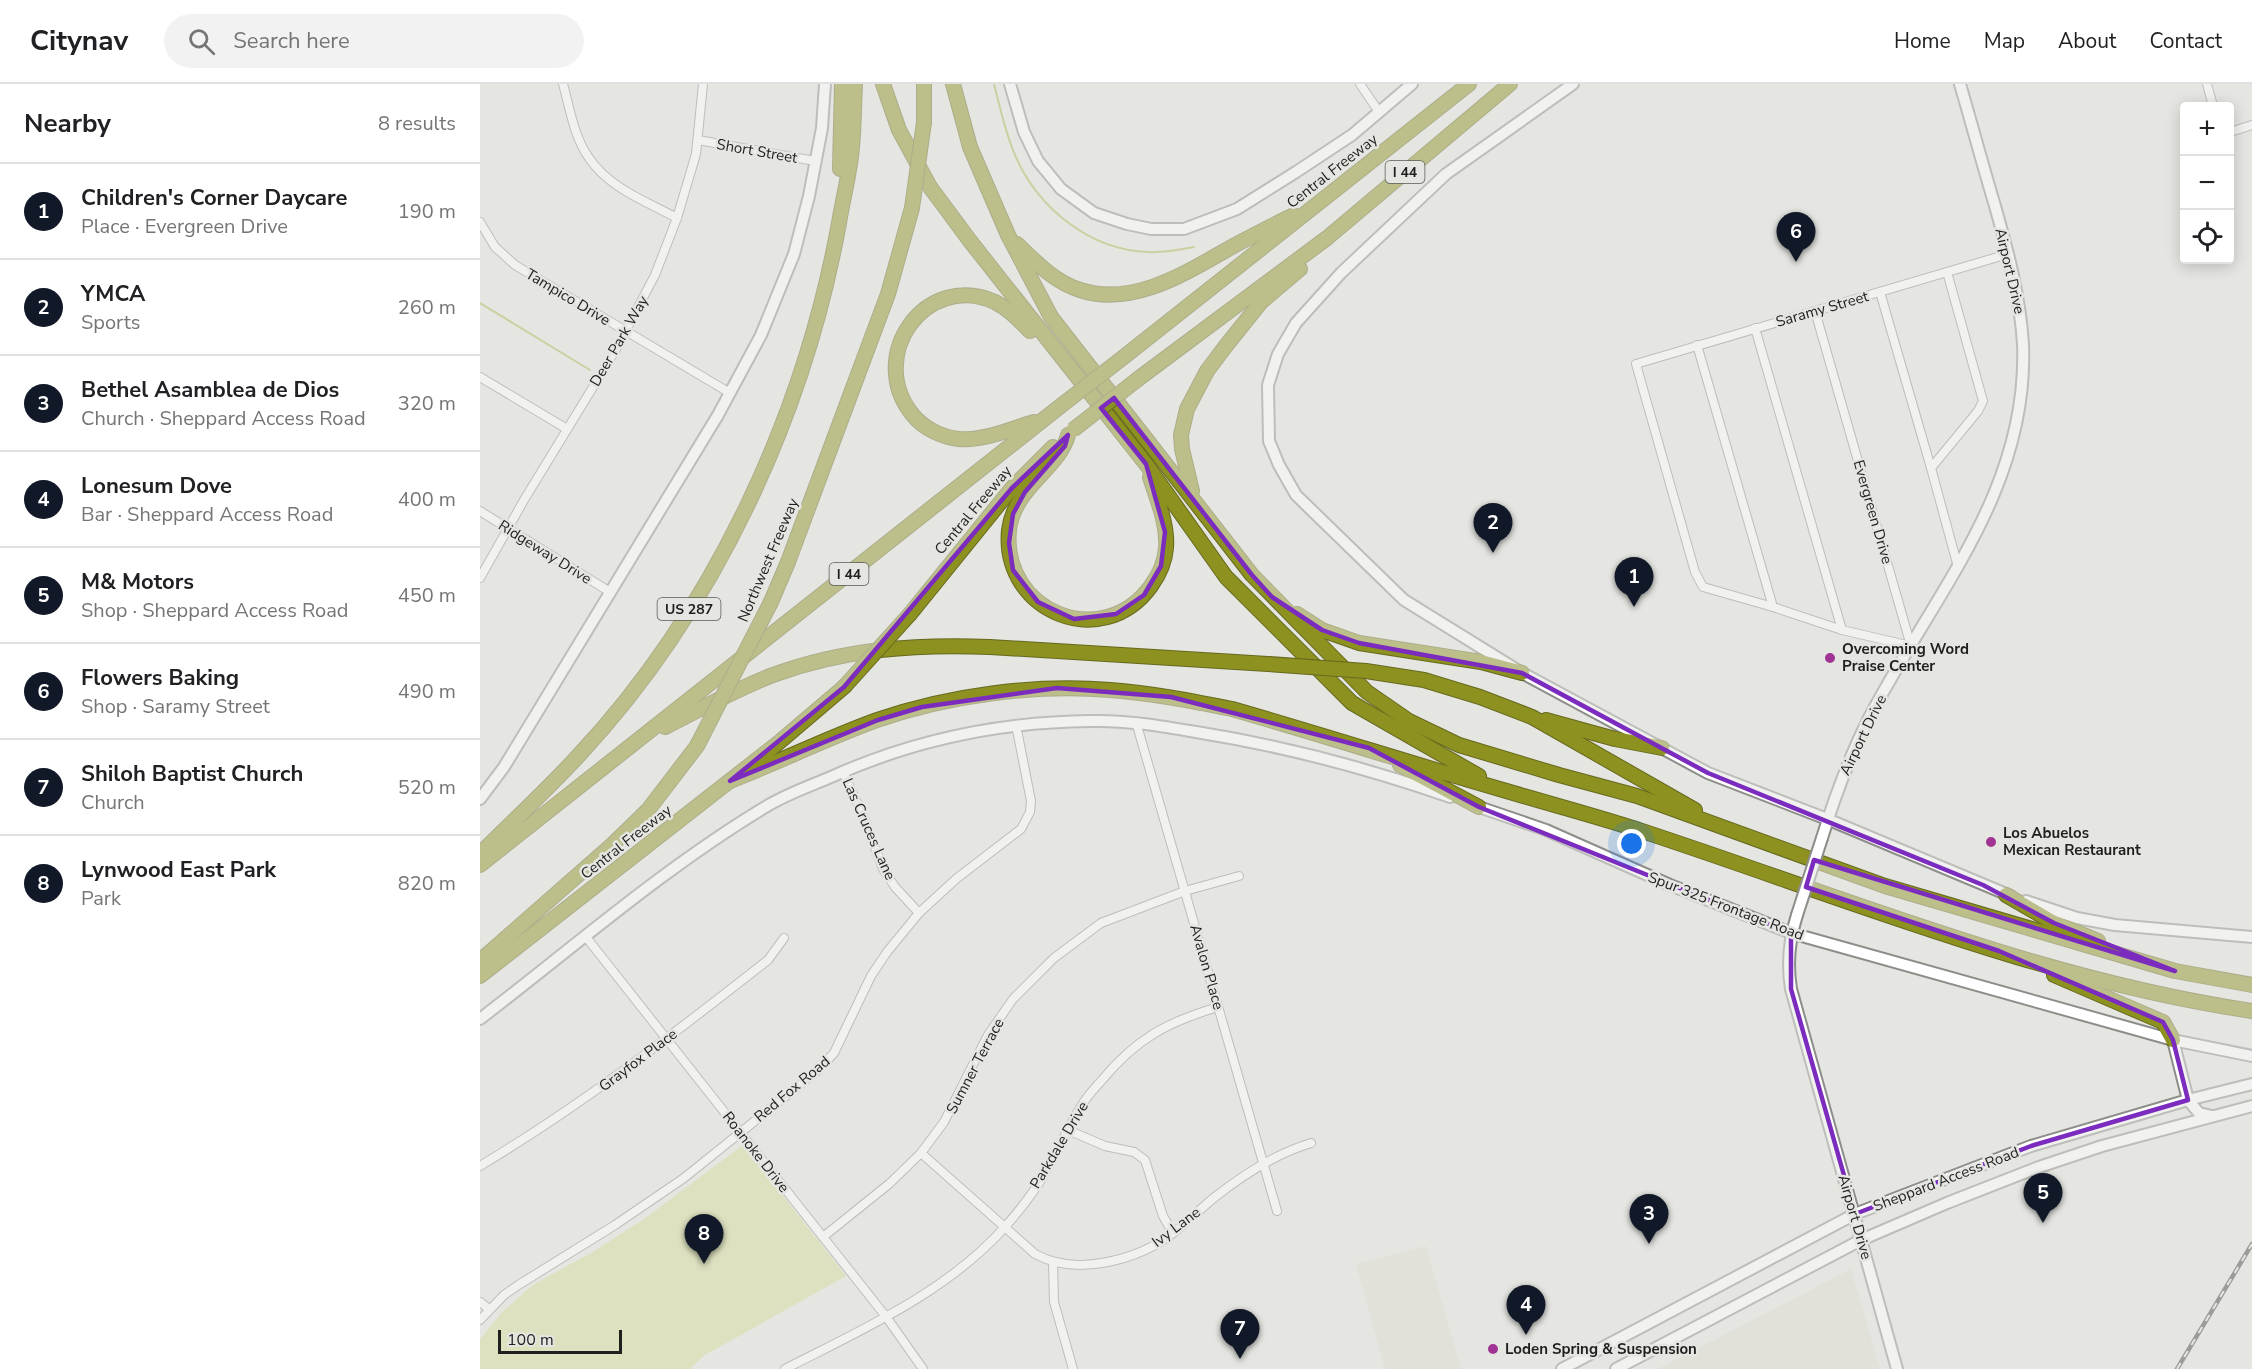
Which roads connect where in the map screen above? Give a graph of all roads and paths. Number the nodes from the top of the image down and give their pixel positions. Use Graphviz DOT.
graph roads {
  1 [pos="563,84"];
  2 [pos="703,84"];
  3 [pos="825,84"];
  4 [pos="842,84"];
  5 [pos="855,84"];
  6 [pos="883,84"];
  7 [pos="924,84"];
  8 [pos="953,84"];
  9 [pos="1010,84"];
  10 [pos="1360,84"];
  11 [pos="1412,84"];
  12 [pos="1469,84"];
  13 [pos="1510,84"];
  14 [pos="1573,84"];
  15 [pos="1960,84"];
  16 [pos="2207,84"];
  17 [pos="2212,102"];
  18 [pos="1379,112"];
  19 [pos="2252,125"];
  20 [pos="2234,130"];
  21 [pos="698,140"];
  22 [pos="815,161"];
  23 [pos="1320,202"];
  24 [pos="677,218"];
  25 [pos="480,222"];
  26 [pos="1008,235"];
  27 [pos="1327,238"];
  28 [pos="2008,254"];
  29 [pos="832,261"];
  30 [pos="1947,272"];
  31 [pos="1880,292"];
  32 [pos="1815,311"];
  33 [pos="1755,328"];
  34 [pos="627,331"];
  35 [pos="1697,345"];
  36 [pos="1061,358"];
  37 [pos="480,377"];
  38 [pos="730,393"];
  39 [pos="1044,419"];
  40 [pos="567,429"];
  41 [pos="1070,433"];
  42 [pos="1146,464"];
  43 [pos="1932,468"];
  44 [pos="1194,499"];
  45 [pos="480,511"];
  46 [pos="508,529"];
  47 [pos="1958,567"];
  48 [pos="480,578"];
  49 [pos="610,592"];
  50 [pos="1272,597"];
  51 [pos="1773,607"];
  52 [pos="1842,630"];
  53 [pos="1911,646"];
  54 [pos="1522,673"];
  55 [pos="1532,717"];
  56 [pos="1136,722"];
  57 [pos="1016,725"];
  58 [pos="639,740"];
  59 [pos="1369,748"];
  60 [pos="1662,748"];
  61 [pos="843,772"];
  62 [pos="730,781"];
  63 [pos="1501,790"];
  64 [pos="480,799"];
  65 [pos="1479,807"];
  66 [pos="1827,819"];
  67 [pos="1728,829"];
  68 [pos="480,854"];
  69 [pos="480,865"];
  70 [pos="1239,876"];
  71 [pos="1185,891"];
  72 [pos="2006,894"];
  73 [pos="919,913"];
  74 [pos="1791,933"];
  75 [pos="586,937"];
  76 [pos="2252,937"];
  77 [pos="784,938"];
  78 [pos="2000,951"];
  79 [pos="480,961"];
  80 [pos="2175,971"];
  81 [pos="480,976"];
  82 [pos="2252,985"];
  83 [pos="1218,1006"];
  84 [pos="2252,1011"];
  85 [pos="480,1019"];
  86 [pos="666,1040"];
  87 [pos="2173,1040"];
  88 [pos="2252,1056"];
  89 [pos="2252,1084"];
  90 [pos="2188,1100"];
  91 [pos="2252,1106"];
  92 [pos="2214,1116"];
  93 [pos="1068,1130"];
  94 [pos="740,1133"];
  95 [pos="1311,1143"];
  96 [pos="921,1153"];
  97 [pos="1263,1163"];
  98 [pos="480,1166"];
  99 [pos="1277,1210"];
  100 [pos="1854,1214"];
  101 [pos="1005,1227"];
  102 [pos="1173,1233"];
  103 [pos="823,1237"];
  104 [pos="1861,1240"];
  105 [pos="1053,1262"];
  106 [pos="480,1302"];
  107 [pos="489,1309"];
  108 [pos="887,1318"];
  109 [pos="480,1320"];
  110 [pos="785,1369"];
  111 [pos="923,1369"];
  112 [pos="1073,1369"];
  113 [pos="1562,1369"];
  114 [pos="1616,1369"];
  115 [pos="1897,1369"];
  1 -- 24 [label="street"];
  2 -- 21 [label="street, Deer Park Way"];
  3 -- 22 [label="main road"];
  4 -- 29 [label="highway"];
  5 -- 29 [label="highway, US 287"];
  6 -- 36 [label="highway"];
  7 -- 79 [label="highway, Northwest Freeway, bridge"];
  8 -- 26 [label="highway"];
  9 -- 18 [label="main road, Central Freeway"];
  10 -- 18 [label="street"];
  11 -- 18 [label="main road, Central Freeway"];
  12 -- 23 [label="highway, Central Freeway / I 44"];
  13 -- 27 [label="highway, Central Freeway / I 44"];
  14 -- 54 [label="main road"];
  15 -- 28 [label="main road, Airport Drive"];
  16 -- 17 [label="street"];
  19 -- 20 [label="street"];
  21 -- 22 [label="street, Short Street"];
  21 -- 24 [label="street, Deer Park Way"];
  22 -- 38 [label="main road"];
  23 -- 26 [label="highway"];
  23 -- 39 [label="highway, Central Freeway / I 44, bridge"];
  24 -- 34 [label="street, Deer Park Way"];
  25 -- 34 [label="street, Tampico Drive"];
  26 -- 44 [label="highway"];
  27 -- 41 [label="highway, Central Freeway / I 44, bridge"];
  27 -- 44 [label="highway"];
  28 -- 30 [label="street, Saramy Street"];
  28 -- 47 [label="main road, Airport Drive"];
  29 -- 68 [label="highway, US 287"];
  30 -- 31 [label="street, Saramy Street"];
  30 -- 43 [label="street"];
  31 -- 32 [label="street, Saramy Street"];
  31 -- 43 [label="street"];
  32 -- 33 [label="street, Saramy Street"];
  32 -- 53 [label="street, Evergreen Drive"];
  33 -- 35 [label="street, Saramy Street"];
  33 -- 52 [label="street"];
  34 -- 38 [label="street, Tampico Drive"];
  34 -- 40 [label="street, Deer Park Way"];
  35 -- 51 [label="street"];
  35 -- 51 [label="street, Saramy Street"];
  36 -- 39 [label="highway"];
  36 -- 42 [label="highway"];
  37 -- 40 [label="street"];
  38 -- 49 [label="main road"];
  39 -- 58 [label="highway, Central Freeway / I 44"];
  40 -- 46 [label="street, Deer Park Way"];
  41 -- 42 [label="highway"];
  41 -- 62 [label="highway, Central Freeway / I 44, bridge"];
  42 -- 63 [label="highway"];
  43 -- 47 [label="street"];
  44 -- 50 [label="highway"];
  45 -- 46 [label="street, Ridgeway Drive"];
  46 -- 48 [label="street, Deer Park Way"];
  46 -- 49 [label="street, Ridgeway Drive"];
  47 -- 53 [label="main road, Airport Drive"];
  49 -- 64 [label="main road"];
  50 -- 54 [label="highway"];
  50 -- 67 [label="highway"];
  51 -- 52 [label="street"];
  52 -- 53 [label="street"];
  53 -- 66 [label="main road, Airport Drive"];
  54 -- 60 [label="main road"];
  55 -- 58 [label="highway, bridge"];
  55 -- 60 [label="highway"];
  55 -- 67 [label="highway"];
  56 -- 57 [label="main road"];
  56 -- 65 [label="main road, Spur 325 Frontage Road"];
  56 -- 71 [label="street, Avalon Place"];
  57 -- 61 [label="main road"];
  57 -- 73 [label="street, Red Fox Road"];
  58 -- 69 [label="highway, Central Freeway / I 44"];
  59 -- 62 [label="highway"];
  59 -- 63 [label="highway"];
  59 -- 65 [label="highway"];
  60 -- 66 [label="main road"];
  61 -- 73 [label="street, Las Cruces Lane"];
  61 -- 75 [label="main road"];
  62 -- 81 [label="highway, Central Freeway / I 44"];
  63 -- 78 [label="highway"];
  65 -- 74 [label="main road, Spur 325 Frontage Road"];
  66 -- 72 [label="main road"];
  66 -- 74 [label="main road, Airport Drive, bridge"];
  67 -- 80 [label="highway"];
  70 -- 71 [label="street, Sumner Terrace"];
  71 -- 83 [label="street, Avalon Place"];
  71 -- 96 [label="street, Sumner Terrace"];
  72 -- 76 [label="main road"];
  72 -- 80 [label="highway"];
  73 -- 94 [label="street, Red Fox Road"];
  74 -- 87 [label="main road, Spur 325 Frontage Road"];
  74 -- 100 [label="main road, Airport Drive"];
  75 -- 85 [label="main road"];
  75 -- 86 [label="street, Roanoke Drive"];
  77 -- 86 [label="street, Grayfox Place"];
  78 -- 84 [label="highway"];
  78 -- 87 [label="highway"];
  80 -- 82 [label="highway"];
  83 -- 93 [label="street, Parkdale Drive"];
  83 -- 97 [label="street, Avalon Place"];
  86 -- 94 [label="street, Roanoke Drive"];
  86 -- 98 [label="street, Grayfox Place"];
  87 -- 88 [label="main road, Spur 325 Frontage Road"];
  87 -- 90 [label="main road"];
  89 -- 90 [label="main road, Sheppard Access Road"];
  90 -- 92 [label="main road"];
  90 -- 100 [label="main road, Sheppard Access Road"];
  91 -- 92 [label="main road, Sheppard Access Road"];
  92 -- 104 [label="main road, Sheppard Access Road"];
  93 -- 101 [label="street, Parkdale Drive"];
  93 -- 102 [label="street"];
  94 -- 103 [label="street, Roanoke Drive"];
  94 -- 107 [label="street, Red Fox Road"];
  95 -- 97 [label="street, Ivy Lane"];
  96 -- 101 [label="street, Ivy Lane"];
  96 -- 103 [label="street, Sumner Terrace"];
  97 -- 99 [label="street, Avalon Place"];
  97 -- 102 [label="street, Ivy Lane"];
  100 -- 104 [label="main road, Airport Drive"];
  100 -- 113 [label="main road, Sheppard Access Road"];
  101 -- 105 [label="street, Ivy Lane"];
  101 -- 108 [label="street, Parkdale Drive"];
  102 -- 105 [label="street, Ivy Lane"];
  103 -- 108 [label="street, Roanoke Drive"];
  104 -- 114 [label="main road, Sheppard Access Road"];
  104 -- 115 [label="main road, Airport Drive"];
  105 -- 112 [label="street"];
  106 -- 107 [label="street"];
  107 -- 109 [label="street, Red Fox Road"];
  108 -- 110 [label="street, Parkdale Drive"];
  108 -- 111 [label="street, Roanoke Drive"];
}
